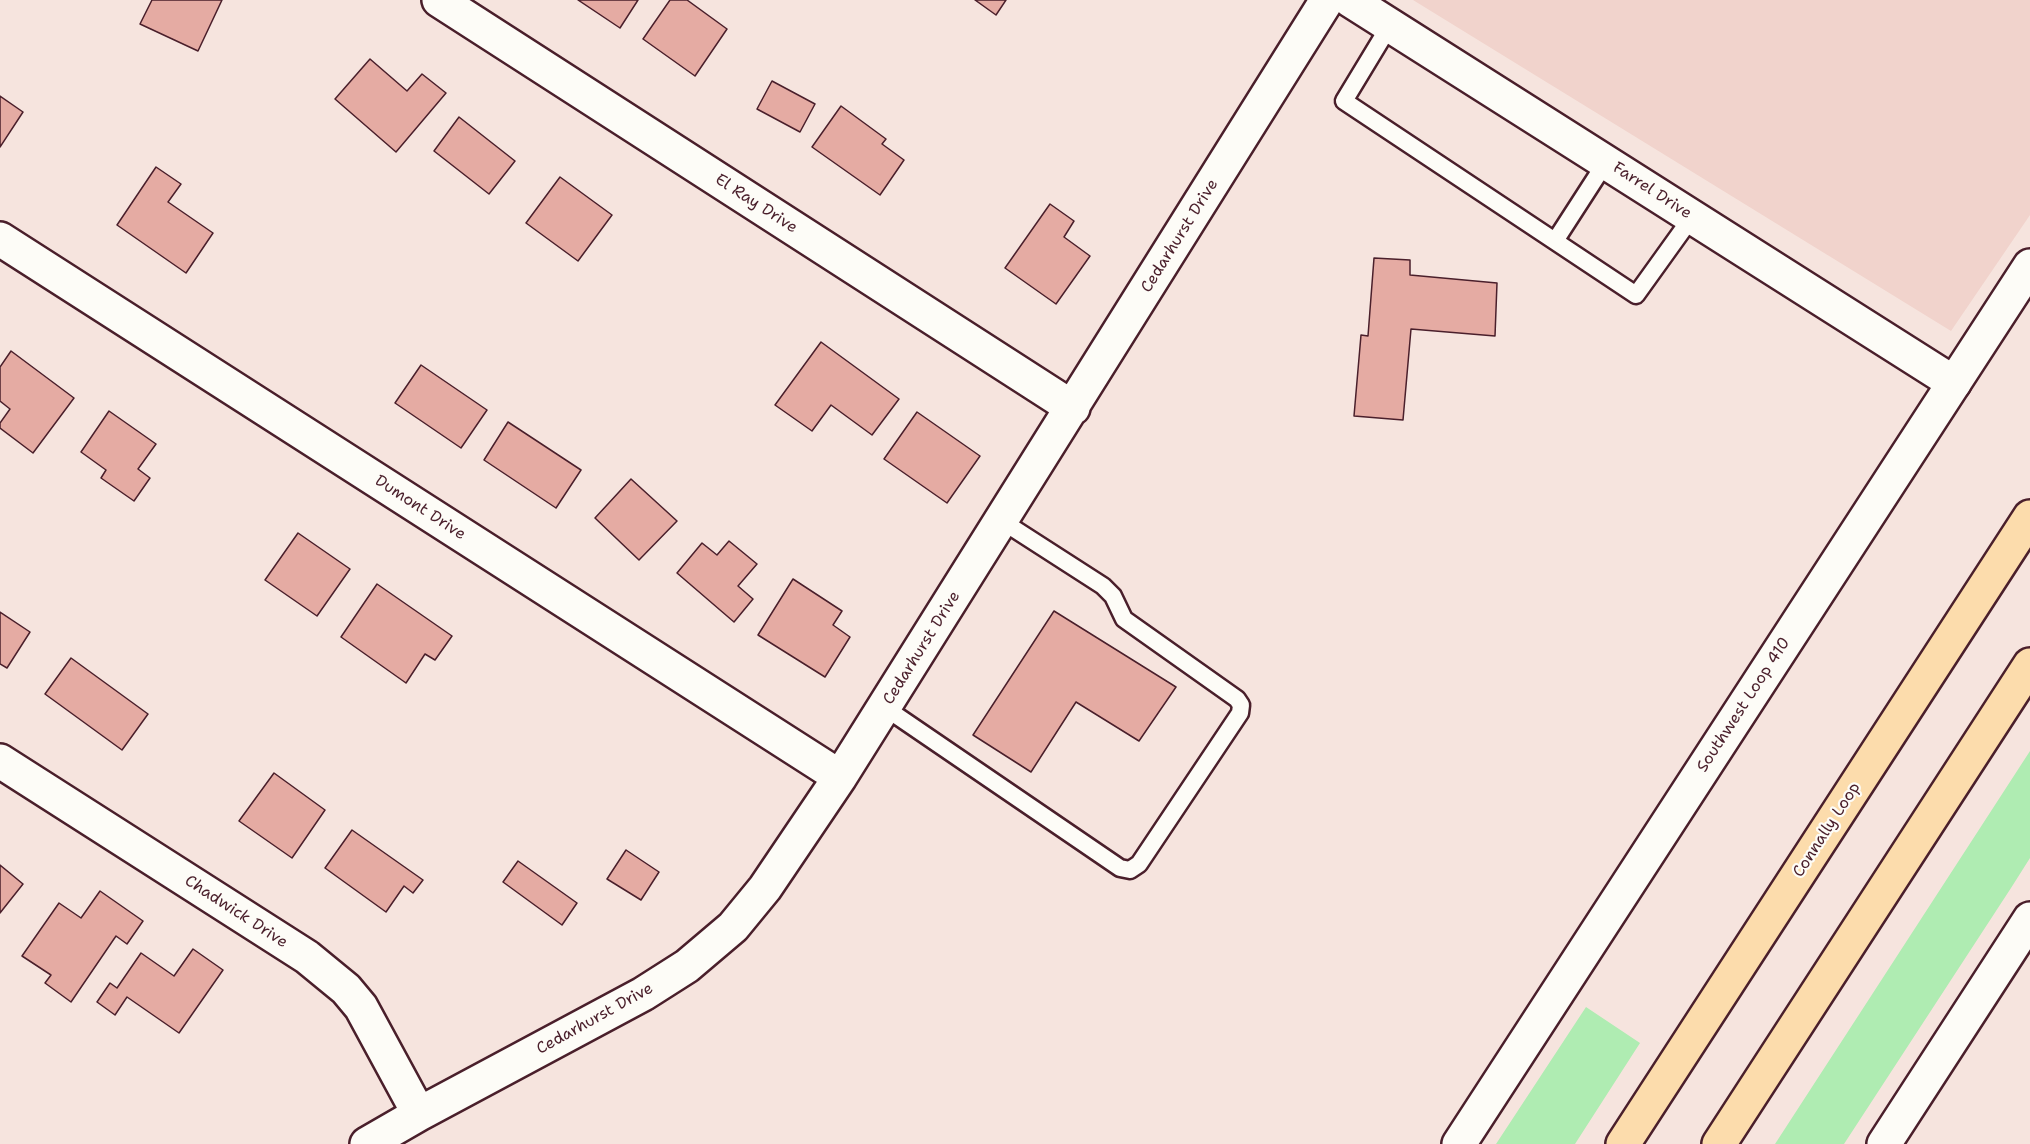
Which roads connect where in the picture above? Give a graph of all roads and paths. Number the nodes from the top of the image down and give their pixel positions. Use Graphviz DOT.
graph roads {
  1 [pos="440,0"];
  2 [pos="1327,0"];
  3 [pos="1350,0"];
  4 [pos="1390,25"];
  5 [pos="1606,162"];
  6 [pos="1692,217"];
  7 [pos="0,239"];
  8 [pos="1555,241"];
  9 [pos="2030,266"];
  10 [pos="1953,383"];
  11 [pos="1073,408"];
  12 [pos="2030,517"];
  13 [pos="1002,521"];
  14 [pos="2030,665"];
  15 [pos="884,707"];
  16 [pos="0,761"];
  17 [pos="840,777"];
  18 [pos="2030,919"];
  19 [pos="419,1114"];
  20 [pos="367,1144"];
  21 [pos="1459,1144"];
  22 [pos="1623,1144"];
  23 [pos="1719,1144"];
  24 [pos="1884,1144"];
  1 -- 11 [label="street, El Ray Drive"];
  2 -- 11 [label="street, Cedarhurst Drive"];
  3 -- 4 [label="street, Farrel Drive"];
  4 -- 5 [label="street, Farrel Drive"];
  4 -- 8 [label="lane"];
  5 -- 6 [label="street, Farrel Drive"];
  5 -- 8 [label="lane"];
  6 -- 8 [label="lane"];
  6 -- 10 [label="street, Farrel Drive"];
  7 -- 17 [label="street, Dumont Drive"];
  9 -- 10 [label="street, Southwest Loop 410"];
  10 -- 21 [label="street, Southwest Loop 410"];
  11 -- 13 [label="street, Cedarhurst Drive"];
  12 -- 22 [label="highway, Connally Loop"];
  13 -- 15 [label="street, Cedarhurst Drive"];
  13 -- 15 [label="lane"];
  14 -- 23 [label="highway"];
  15 -- 17 [label="street, Cedarhurst Drive"];
  16 -- 19 [label="street, Chadwick Drive"];
  17 -- 19 [label="street, Cedarhurst Drive"];
  18 -- 24 [label="street"];
  19 -- 20 [label="street, Cedarhurst Drive"];
}
